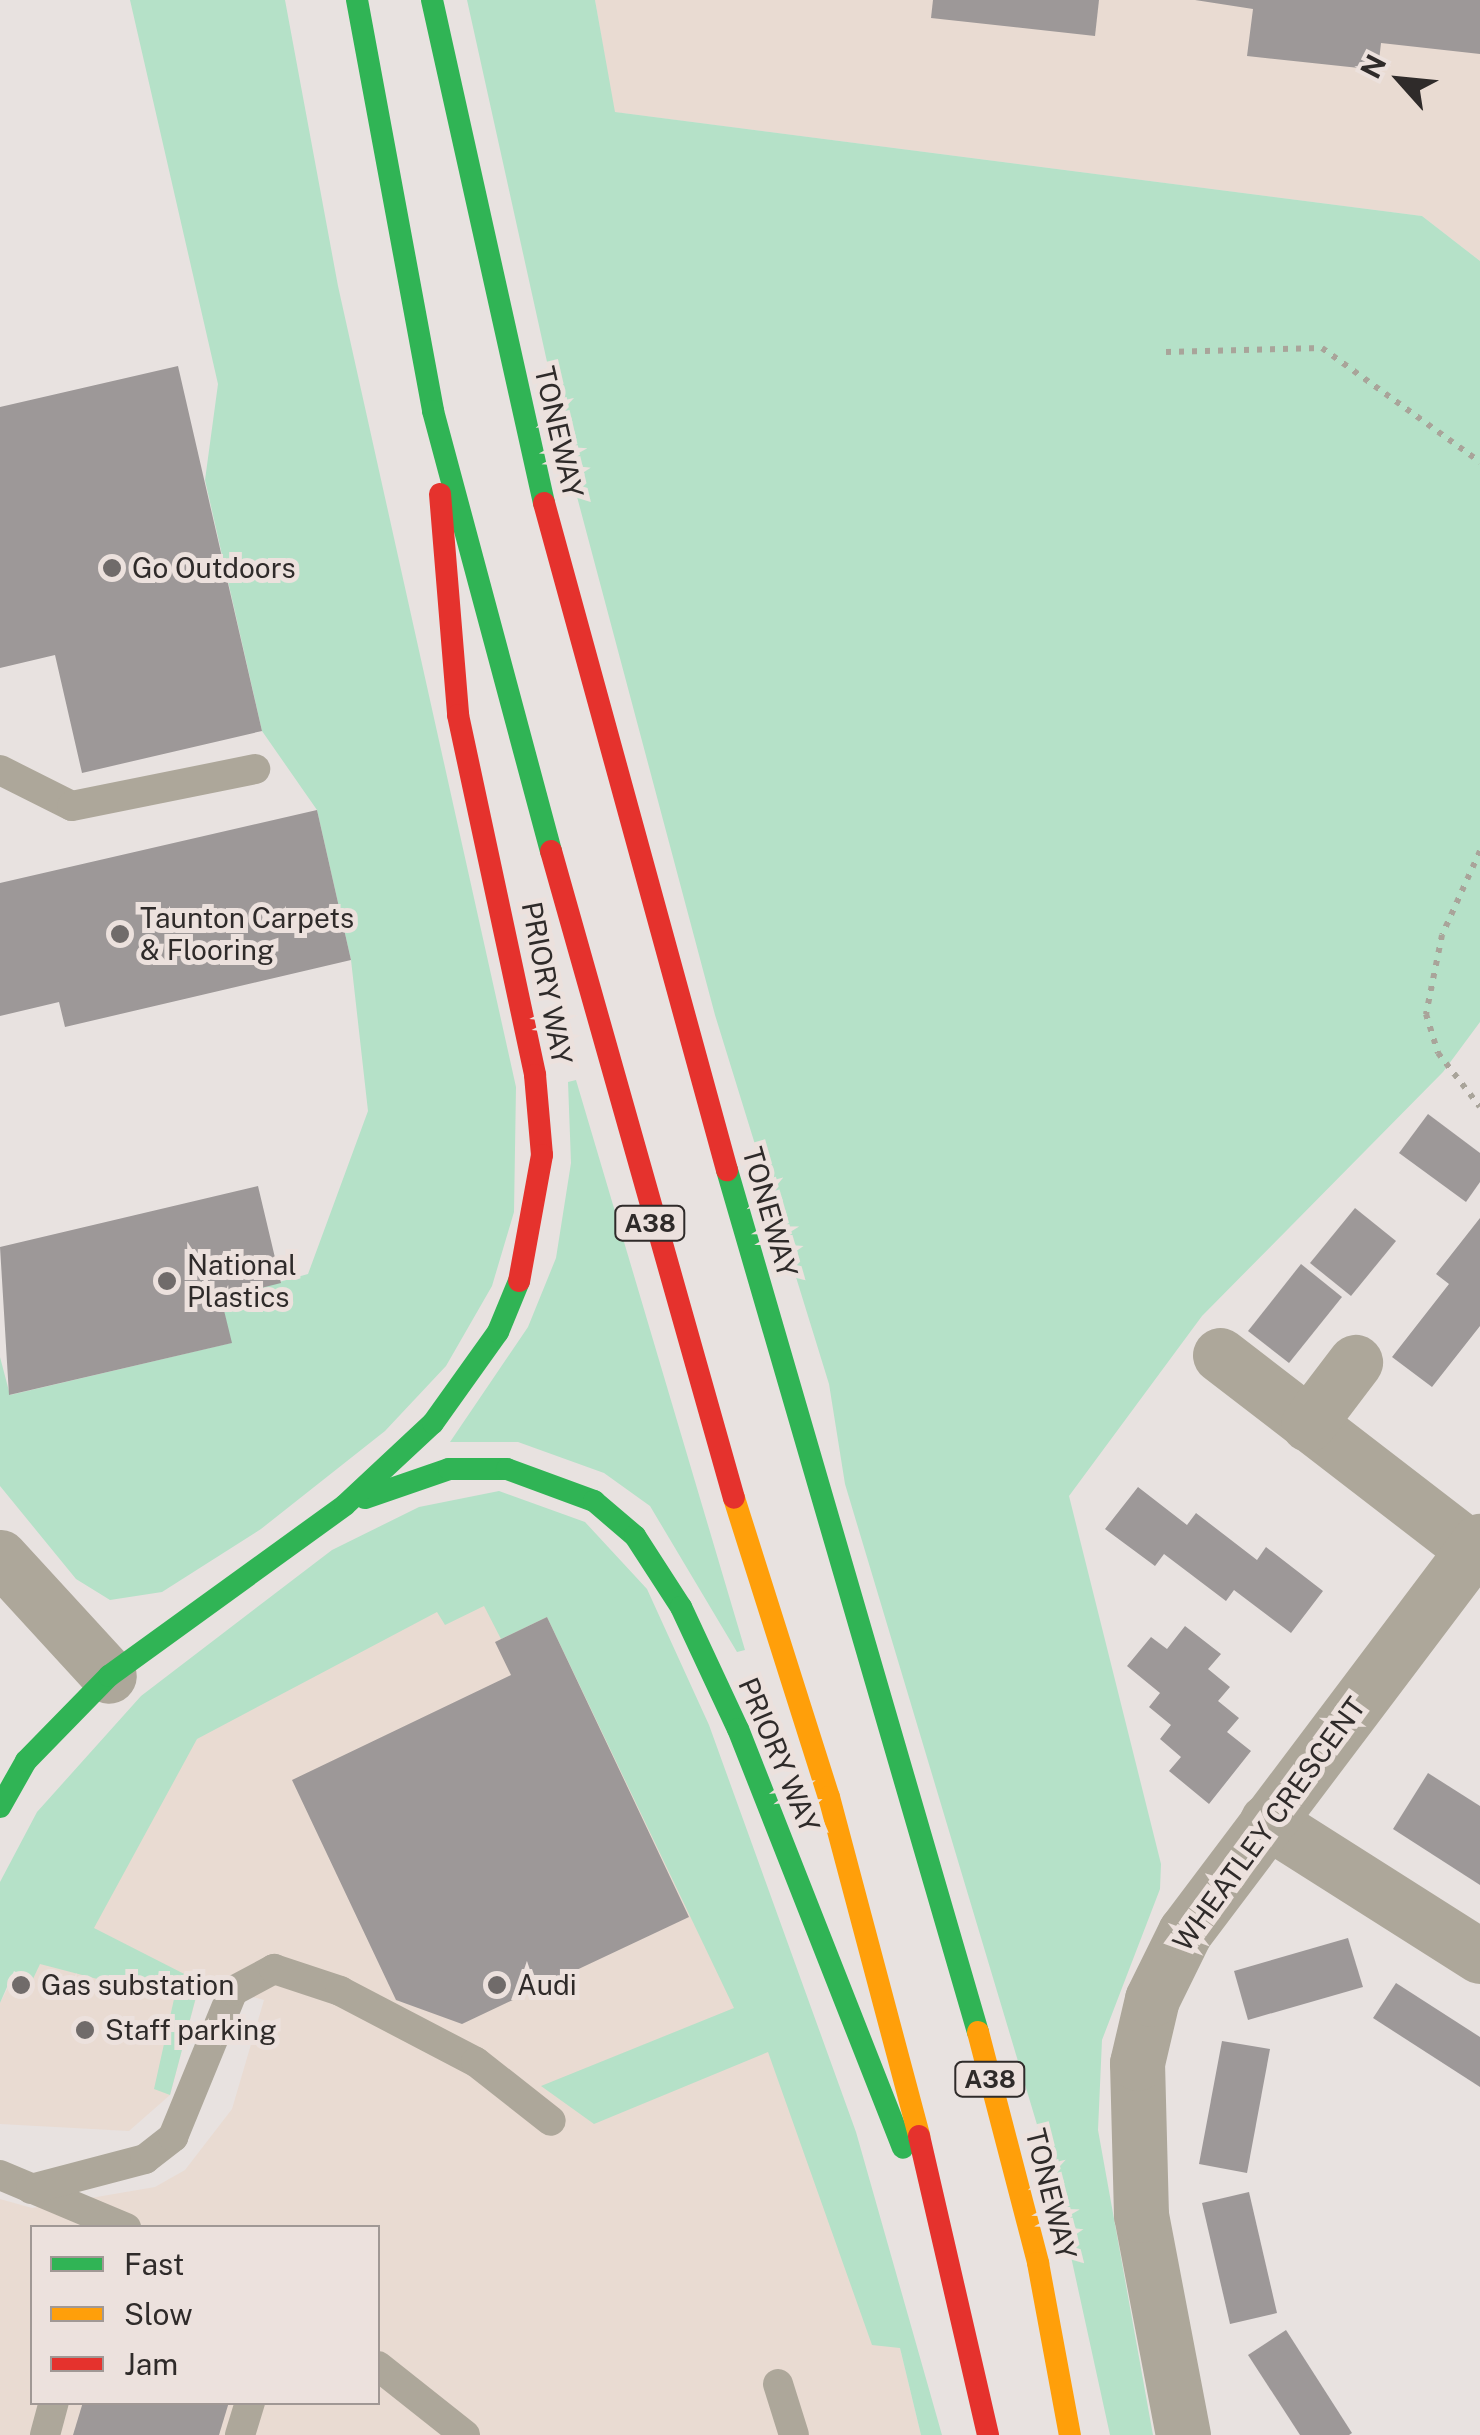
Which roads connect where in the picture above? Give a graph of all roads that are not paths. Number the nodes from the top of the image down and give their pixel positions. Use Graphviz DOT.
graph roads {
  1 [pos="356,0"];
  2 [pos="432,0"];
  3 [pos="434,411"];
  4 [pos="255,768"];
  5 [pos="0,770"];
  6 [pos="1220,1355"];
  7 [pos="1355,1362"];
  8 [pos="1308,1424"];
  9 [pos="345,1504"];
  10 [pos="1476,1545"];
  11 [pos="0,1558"];
  12 [pos="109,1676"];
  13 [pos="0,1742"];
  14 [pos="26,1762"];
  15 [pos="0,1807"];
  16 [pos="1267,1822"];
  17 [pos="1480,1956"];
  18 [pos="552,2121"];
  19 [pos="0,2175"];
  20 [pos="31,2189"];
  21 [pos="110,2223"];
  22 [pos="963,2300"];
  23 [pos="380,2369"];
  24 [pos="778,2384"];
  25 [pos="53,2405"];
  26 [pos="45,2435"];
  27 [pos="464,2435"];
  28 [pos="794,2435"];
  29 [pos="988,2435"];
  30 [pos="1070,2435"];
  31 [pos="1184,2435"];
  1 -- 3 [label="main road, A38"];
  2 -- 30 [label="main road, TONEWAY / A38"];
  3 -- 9 [label="main road, PRIORY WAY"];
  3 -- 22 [label="main road, A38"];
  4 -- 5 [label="lane"];
  6 -- 8 [label="street"];
  7 -- 8 [label="street"];
  8 -- 10 [label="street"];
  9 -- 12 [label="main road, PRIORY WAY"];
  9 -- 22 [label="main road, PRIORY WAY"];
  10 -- 16 [label="street, WHEATLEY CRESCENT"];
  11 -- 12 [label="street"];
  12 -- 14 [label="main road, PRIORY WAY"];
  13 -- 14 [label="lane"];
  14 -- 15 [label="main road, PRIORY WAY"];
  16 -- 17 [label="street"];
  16 -- 31 [label="street, WHEATLEY CRESCENT"];
  18 -- 20 [label="lane"];
  19 -- 20 [label="lane"];
  20 -- 21 [label="lane"];
  22 -- 29 [label="main road, A38"];
  23 -- 27 [label="lane"];
  24 -- 28 [label="lane"];
  25 -- 26 [label="lane"];
}
